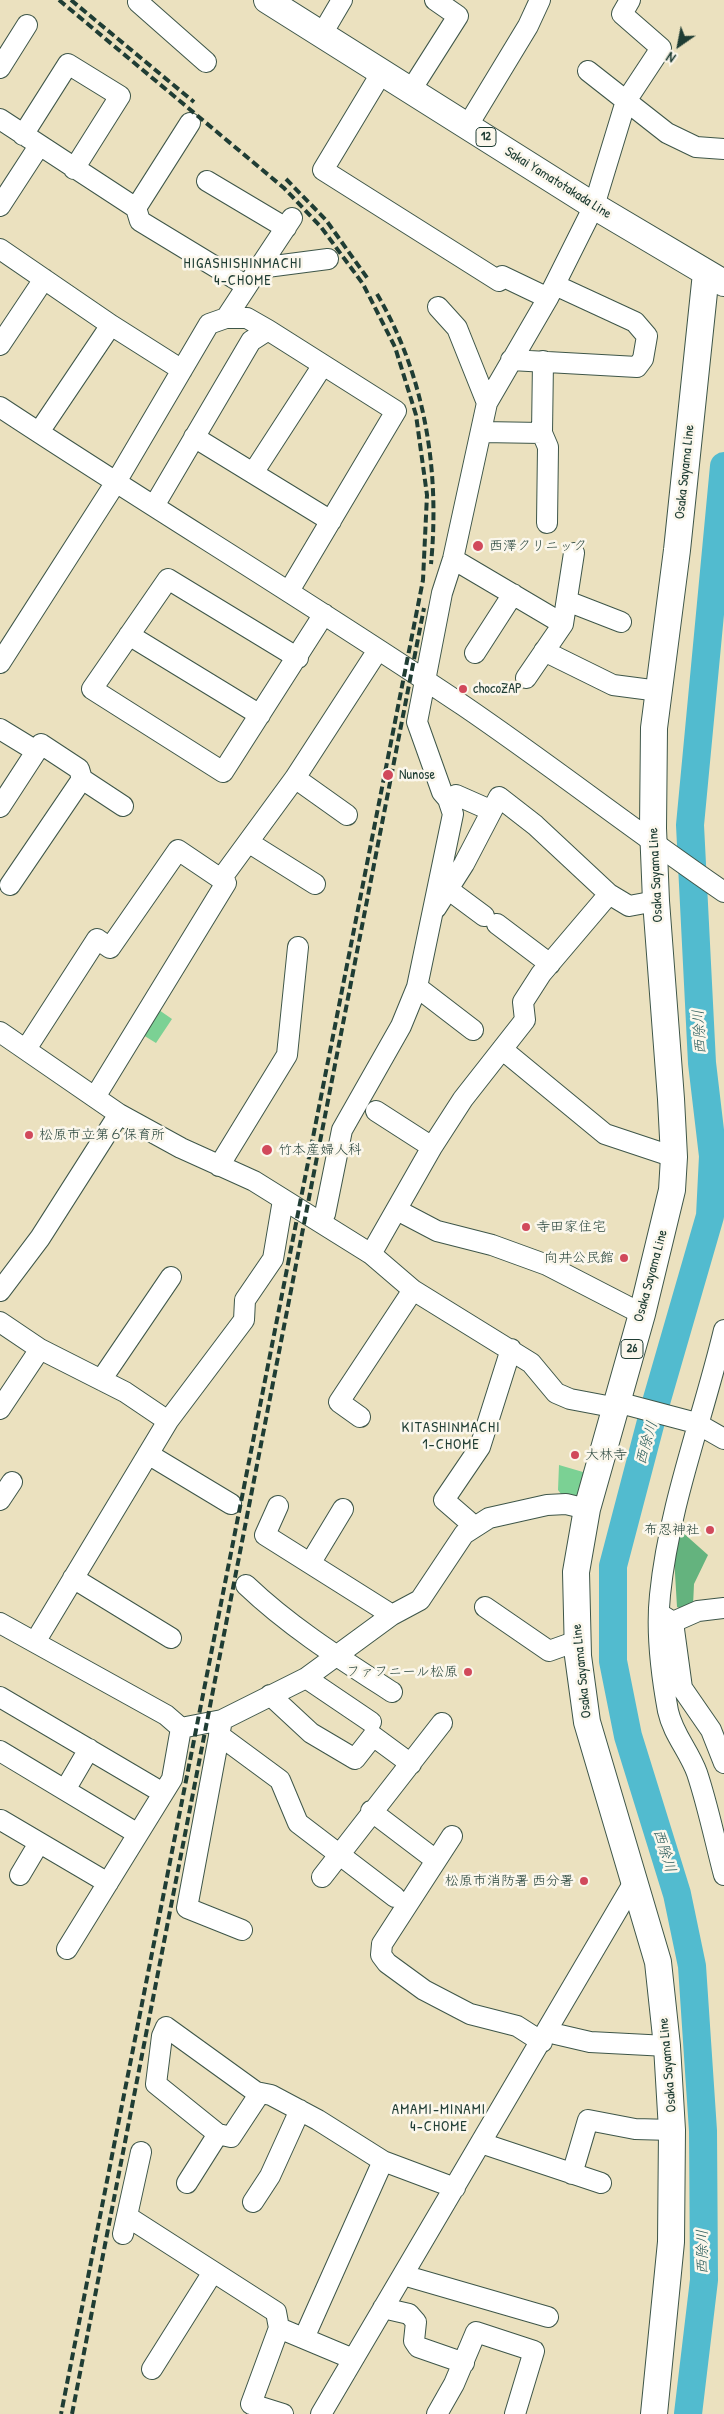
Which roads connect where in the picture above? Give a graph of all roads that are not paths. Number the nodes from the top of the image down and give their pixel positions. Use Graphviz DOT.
graph roads {
  1 [pos="139,0"];
  2 [pos="267,0"];
  3 [pos="342,0"];
  4 [pos="434,0"];
  5 [pos="540,0"];
  6 [pos="630,0"];
  7 [pos="27,25"];
  8 [pos="322,34"];
  9 [pos="206,62"];
  10 [pos="0,68"];
  11 [pos="588,71"];
  12 [pos="382,72"];
  13 [pos="411,90"];
  14 [pos="626,101"];
  15 [pos="0,119"];
  16 [pos="190,123"];
  17 [pos="468,126"];
  18 [pos="31,140"];
  19 [pos="724,149"];
  20 [pos="74,169"];
  21 [pos="207,182"];
  22 [pos="0,206"];
  23 [pos="594,206"];
  24 [pos="136,208"];
  25 [pos="0,249"];
  26 [pos="328,259"];
  27 [pos="259,268"];
  28 [pos="715,278"];
  29 [pos="44,279"];
  30 [pos="247,286"];
  31 [pos="551,292"];
  32 [pos="438,307"];
  33 [pos="226,318"];
  34 [pos="111,325"];
  35 [pos="268,330"];
  36 [pos="0,345"];
  37 [pos="511,360"];
  38 [pos="543,361"];
  39 [pos="323,365"];
  40 [pos="182,370"];
  41 [pos="487,403"];
  42 [pos="0,407"];
  43 [pos="39,432"];
  44 [pos="482,432"];
  45 [pos="542,433"];
  46 [pos="194,437"];
  47 [pos="253,473"];
  48 [pos="116,482"];
  49 [pos="154,506"];
  50 [pos="331,521"];
  51 [pos="548,523"];
  52 [pos="574,552"];
  53 [pos="453,559"];
  54 [pos="289,591"];
  55 [pos="512,594"];
  56 [pos="567,601"];
  57 [pos="324,614"];
  58 [pos="621,622"];
  59 [pos="564,624"];
  60 [pos="129,635"];
  61 [pos="378,650"];
  62 [pos="544,651"];
  63 [pos="475,653"];
  64 [pos="298,658"];
  65 [pos="0,663"];
  66 [pos="526,678"];
  67 [pos="424,680"];
  68 [pos="659,691"];
  69 [pos="260,715"];
  70 [pos="0,729"];
  71 [pos="36,751"];
  72 [pos="82,778"];
  73 [pos="295,778"];
  74 [pos="448,799"];
  75 [pos="123,806"];
  76 [pos="0,807"];
  77 [pos="490,810"];
  78 [pos="347,815"];
  79 [pos="248,842"];
  80 [pos="658,847"];
  81 [pos="221,879"];
  82 [pos="315,884"];
  83 [pos="10,885"];
  84 [pos="449,890"];
  85 [pos="724,892"];
  86 [pos="609,894"];
  87 [pos="656,901"];
  88 [pos="430,917"];
  89 [pos="298,947"];
  90 [pos="550,964"];
  91 [pos="417,987"];
  92 [pos="473,1030"];
  93 [pos="0,1032"];
  94 [pos="26,1049"];
  95 [pos="503,1050"];
  96 [pos="95,1097"];
  97 [pos="376,1111"];
  98 [pos="119,1114"];
  99 [pos="432,1147"];
  100 [pos="674,1157"];
  101 [pos="219,1166"];
  102 [pos="283,1200"];
  103 [pos="397,1210"];
  104 [pos="324,1218"];
  105 [pos="371,1254"];
  106 [pos="171,1277"];
  107 [pos="413,1290"];
  108 [pos="0,1291"];
  109 [pos="642,1314"];
  110 [pos="0,1322"];
  111 [pos="724,1330"];
  112 [pos="40,1349"];
  113 [pos="510,1349"];
  114 [pos="721,1356"];
  115 [pos="101,1380"];
  116 [pos="620,1405"];
  117 [pos="0,1409"];
  118 [pos="360,1417"];
  119 [pos="168,1421"];
  120 [pos="698,1423"];
  121 [pos="724,1438"];
  122 [pos="148,1454"];
  123 [pos="12,1482"];
  124 [pos="0,1500"];
  125 [pos="231,1504"];
  126 [pos="278,1506"];
  127 [pos="587,1508"];
  128 [pos="343,1509"];
  129 [pos="474,1526"];
  130 [pos="311,1562"];
  131 [pos="73,1578"];
  132 [pos="246,1585"];
  133 [pos="485,1607"];
  134 [pos="724,1608"];
  135 [pos="392,1615"];
  136 [pos="667,1618"];
  137 [pos="0,1623"];
  138 [pos="171,1638"];
  139 [pos="577,1641"];
  140 [pos="35,1642"];
  141 [pos="337,1657"];
  142 [pos="306,1678"];
  143 [pos="392,1692"];
  144 [pos="270,1695"];
  145 [pos="0,1696"];
  146 [pos="370,1722"];
  147 [pos="442,1723"];
  148 [pos="181,1728"];
  149 [pos="220,1728"];
  150 [pos="89,1749"];
  151 [pos="0,1751"];
  152 [pos="724,1763"];
  153 [pos="411,1764"];
  154 [pos="65,1790"];
  155 [pos="163,1793"];
  156 [pos="371,1811"];
  157 [pos="4,1816"];
  158 [pos="138,1834"];
  159 [pos="452,1836"];
  160 [pos="39,1843"];
  161 [pos="338,1855"];
  162 [pos="429,1855"];
  163 [pos="20,1875"];
  164 [pos="724,1875"];
  165 [pos="322,1877"];
  166 [pos="634,1882"];
  167 [pos="108,1883"];
  168 [pos="395,1897"];
  169 [pos="242,1930"];
  170 [pos="67,1949"];
  171 [pos="544,2037"];
  172 [pos="666,2046"];
  173 [pos="260,2093"];
  174 [pos="300,2110"];
  175 [pos="672,2130"];
  176 [pos="218,2134"];
  177 [pos="481,2144"];
  178 [pos="140,2152"];
  179 [pos="383,2161"];
  180 [pos="572,2174"];
  181 [pos="187,2183"];
  182 [pos="601,2183"];
  183 [pos="456,2188"];
  184 [pos="253,2202"];
  185 [pos="213,2272"];
  186 [pos="403,2275"];
  187 [pos="382,2308"];
  188 [pos="548,2317"];
  189 [pos="278,2328"];
  190 [pos="304,2338"];
  191 [pos="353,2359"];
  192 [pos="464,2362"];
  193 [pos="152,2369"];
  194 [pos="283,2414"];
  195 [pos="321,2414"];
  196 [pos="437,2414"];
  197 [pos="515,2414"];
  198 [pos="654,2414"];
  1 -- 9 [label="street"];
  2 -- 8 [label="main road, Sakai Yamatotakada Line / 12"];
  3 -- 8 [label="street"];
  4 -- 13 [label="street"];
  5 -- 17 [label="street"];
  6 -- 14 [label="street"];
  7 -- 10 [label="street"];
  8 -- 12 [label="main road, Sakai Yamatotakada Line / 12"];
  11 -- 14 [label="street"];
  12 -- 13 [label="main road, Sakai Yamatotakada Line / 12"];
  12 -- 31 [label="street"];
  13 -- 17 [label="main road, Sakai Yamatotakada Line / 12"];
  14 -- 19 [label="street"];
  14 -- 23 [label="street"];
  15 -- 18 [label="street"];
  16 -- 24 [label="street"];
  17 -- 23 [label="main road, Sakai Yamatotakada Line / 12"];
  18 -- 20 [label="street"];
  18 -- 20 [label="street"];
  18 -- 22 [label="street"];
  20 -- 24 [label="street"];
  21 -- 27 [label="street"];
  23 -- 28 [label="main road, Sakai Yamatotakada Line / 12"];
  23 -- 31 [label="street"];
  24 -- 30 [label="street"];
  25 -- 29 [label="street"];
  26 -- 27 [label="street"];
  27 -- 30 [label="street"];
  28 -- 68 [label="main road, Osaka Sayama Line / 26"];
  29 -- 34 [label="street"];
  29 -- 36 [label="street"];
  30 -- 33 [label="street"];
  31 -- 37 [label="street"];
  31 -- 38 [label="street"];
  32 -- 41 [label="street"];
  33 -- 35 [label="street"];
  33 -- 40 [label="street"];
  34 -- 40 [label="street"];
  34 -- 43 [label="street"];
  35 -- 39 [label="street"];
  35 -- 46 [label="street"];
  37 -- 38 [label="street"];
  37 -- 41 [label="street"];
  38 -- 45 [label="street"];
  39 -- 47 [label="street"];
  39 -- 50 [label="street"];
  40 -- 48 [label="street"];
  41 -- 44 [label="street"];
  42 -- 43 [label="street"];
  43 -- 48 [label="street"];
  44 -- 45 [label="street"];
  44 -- 53 [label="street"];
  45 -- 51 [label="street"];
  46 -- 47 [label="street"];
  46 -- 49 [label="street"];
  47 -- 50 [label="street"];
  48 -- 49 [label="street"];
  48 -- 65 [label="street"];
  49 -- 54 [label="street"];
  50 -- 54 [label="street"];
  52 -- 56 [label="street"];
  53 -- 55 [label="street"];
  53 -- 67 [label="street"];
  54 -- 57 [label="street"];
  55 -- 59 [label="street"];
  55 -- 63 [label="street"];
  56 -- 58 [label="street"];
  56 -- 59 [label="street"];
  57 -- 61 [label="street"];
  57 -- 64 [label="street"];
  59 -- 62 [label="street"];
  60 -- 64 [label="street"];
  60 -- 69 [label="street"];
  60 -- 69 [label="street"];
  61 -- 67 [label="street"];
  61 -- 73 [label="street"];
  62 -- 66 [label="street"];
  62 -- 68 [label="street"];
  64 -- 69 [label="street"];
  67 -- 74 [label="street"];
  67 -- 80 [label="street"];
  68 -- 80 [label="main road, Osaka Sayama Line / 26"];
  70 -- 71 [label="street"];
  71 -- 72 [label="street"];
  71 -- 76 [label="street"];
  72 -- 75 [label="street"];
  72 -- 83 [label="street"];
  73 -- 78 [label="street"];
  73 -- 79 [label="street"];
  74 -- 77 [label="street"];
  74 -- 88 [label="street"];
  77 -- 84 [label="street"];
  77 -- 86 [label="street"];
  79 -- 81 [label="street"];
  79 -- 82 [label="street"];
  80 -- 85 [label="street"];
  80 -- 87 [label="main road, Osaka Sayama Line / 26"];
  81 -- 94 [label="street"];
  81 -- 96 [label="street"];
  84 -- 88 [label="street"];
  84 -- 90 [label="street"];
  86 -- 87 [label="street"];
  86 -- 90 [label="street"];
  87 -- 100 [label="main road, Osaka Sayama Line / 26"];
  88 -- 91 [label="street"];
  89 -- 101 [label="street"];
  90 -- 95 [label="street"];
  91 -- 92 [label="street"];
  91 -- 104 [label="street"];
  93 -- 94 [label="street"];
  94 -- 96 [label="street"];
  95 -- 99 [label="street"];
  95 -- 100 [label="street"];
  96 -- 98 [label="street"];
  97 -- 99 [label="street"];
  98 -- 101 [label="street"];
  98 -- 108 [label="street"];
  99 -- 103 [label="street"];
  100 -- 109 [label="main road, Osaka Sayama Line / 26"];
  101 -- 102 [label="street"];
  102 -- 104 [label="street"];
  102 -- 119 [label="street"];
  103 -- 105 [label="street"];
  103 -- 109 [label="street"];
  104 -- 105 [label="street"];
  105 -- 107 [label="street"];
  106 -- 115 [label="street"];
  107 -- 113 [label="street"];
  107 -- 118 [label="street"];
  109 -- 116 [label="main road, Osaka Sayama Line / 26"];
  110 -- 112 [label="street"];
  111 -- 114 [label="street"];
  112 -- 115 [label="street"];
  112 -- 117 [label="street"];
  113 -- 116 [label="street"];
  113 -- 129 [label="street"];
  114 -- 120 [label="street"];
  115 -- 119 [label="street"];
  116 -- 120 [label="street"];
  116 -- 127 [label="main road, Osaka Sayama Line / 26"];
  119 -- 122 [label="street"];
  120 -- 121 [label="street"];
  120 -- 136 [label="street"];
  122 -- 125 [label="street"];
  122 -- 131 [label="street"];
  123 -- 124 [label="street"];
  126 -- 130 [label="street"];
  127 -- 129 [label="street"];
  127 -- 139 [label="main road, Osaka Sayama Line / 26"];
  128 -- 130 [label="street"];
  129 -- 135 [label="street"];
  130 -- 135 [label="street"];
  131 -- 138 [label="street"];
  131 -- 140 [label="street"];
  132 -- 141 [label="street"];
  133 -- 139 [label="street"];
  134 -- 136 [label="street"];
  135 -- 141 [label="street"];
  136 -- 152 [label="street"];
  136 -- 164 [label="street"];
  137 -- 140 [label="street"];
  139 -- 166 [label="main road, Osaka Sayama Line / 26"];
  140 -- 148 [label="street"];
  141 -- 142 [label="street"];
  141 -- 143 [label="street"];
  142 -- 144 [label="street"];
  142 -- 146 [label="street"];
  144 -- 149 [label="street"];
  144 -- 153 [label="street"];
  145 -- 150 [label="street"];
  147 -- 153 [label="street"];
  148 -- 149 [label="street"];
  148 -- 155 [label="street"];
  149 -- 161 [label="street"];
  149 -- 169 [label="street"];
  150 -- 154 [label="street"];
  150 -- 155 [label="street"];
  151 -- 154 [label="street"];
  153 -- 156 [label="street"];
  154 -- 158 [label="street"];
  155 -- 158 [label="street"];
  156 -- 161 [label="street"];
  156 -- 162 [label="street"];
  157 -- 160 [label="street"];
  158 -- 167 [label="street"];
  159 -- 171 [label="street"];
  160 -- 163 [label="street"];
  160 -- 167 [label="street"];
  161 -- 165 [label="street"];
  161 -- 168 [label="street"];
  166 -- 171 [label="street"];
  166 -- 172 [label="main road, Osaka Sayama Line / 26"];
  167 -- 170 [label="street"];
  171 -- 172 [label="street"];
  171 -- 177 [label="street"];
  172 -- 175 [label="main road, Osaka Sayama Line / 26"];
  173 -- 174 [label="street"];
  173 -- 176 [label="street"];
  173 -- 176 [label="street"];
  174 -- 179 [label="street"];
  174 -- 184 [label="street"];
  175 -- 180 [label="street"];
  175 -- 198 [label="main road, Osaka Sayama Line / 26"];
  176 -- 181 [label="street"];
  177 -- 180 [label="street"];
  177 -- 183 [label="street"];
  178 -- 185 [label="street"];
  179 -- 183 [label="street"];
  179 -- 190 [label="street"];
  180 -- 182 [label="street"];
  183 -- 186 [label="street"];
  185 -- 189 [label="street"];
  185 -- 193 [label="street"];
  186 -- 187 [label="street"];
  186 -- 188 [label="street"];
  187 -- 191 [label="street"];
  187 -- 192 [label="street"];
  189 -- 190 [label="street"];
  189 -- 194 [label="street"];
  190 -- 191 [label="street"];
  191 -- 195 [label="street"];
  192 -- 196 [label="street"];
  192 -- 197 [label="street"];
}
